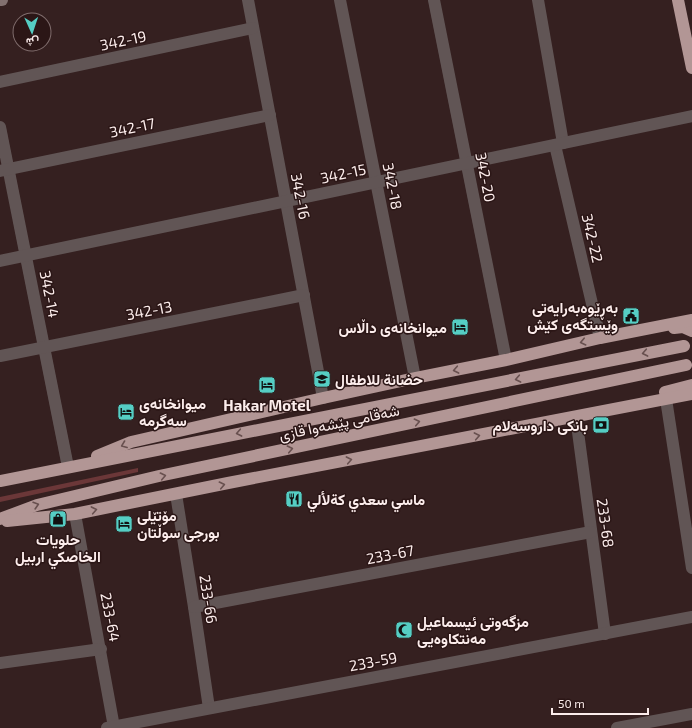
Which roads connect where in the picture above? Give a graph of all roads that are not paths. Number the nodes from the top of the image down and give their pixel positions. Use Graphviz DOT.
graph roads {
  1 [pos="248,0"];
  2 [pos="340,0"];
  3 [pos="434,0"];
  4 [pos="538,0"];
  5 [pos="678,0"];
  6 [pos="253,28"];
  7 [pos="692,68"];
  8 [pos="0,82"];
  9 [pos="270,115"];
  10 [pos="692,116"];
  11 [pos="0,127"];
  12 [pos="559,144"];
  13 [pos="467,164"];
  14 [pos="4,170"];
  15 [pos="376,183"];
  16 [pos="286,202"];
  17 [pos="26,256"];
  18 [pos="0,261"];
  19 [pos="304,295"];
  20 [pos="692,314"];
  21 [pos="692,320"];
  22 [pos="657,326"];
  23 [pos="635,331"];
  24 [pos="692,331"];
  25 [pos="600,338"];
  26 [pos="684,346"];
  27 [pos="44,347"];
  28 [pos="0,356"];
  29 [pos="506,360"];
  30 [pos="686,365"];
  31 [pos="415,378"];
  32 [pos="692,385"];
  33 [pos="692,394"];
  34 [pos="323,398"];
  35 [pos="666,399"];
  36 [pos="589,415"];
  37 [pos="576,417"];
  38 [pos="68,467"];
  39 [pos="0,481"];
  40 [pos="176,494"];
  41 [pos="75,514"];
  42 [pos="0,520"];
  43 [pos="591,532"];
  44 [pos="692,568"];
  45 [pos="194,607"];
  46 [pos="692,617"];
  47 [pos="605,634"];
  48 [pos="101,649"];
  49 [pos="0,663"];
  50 [pos="209,708"];
  51 [pos="692,714"];
  52 [pos="111,727"];
  53 [pos="618,728"];
  1 -- 6 [label="street, 342-16"];
  2 -- 15 [label="street, 342-18"];
  3 -- 13 [label="street, 342-20"];
  4 -- 12 [label="street, 342-22"];
  5 -- 7 [label="highway"];
  6 -- 8 [label="street, 342-19"];
  6 -- 9 [label="street, 342-16"];
  9 -- 14 [label="street, 342-17"];
  9 -- 16 [label="street, 342-16"];
  10 -- 12 [label="street, 342-15"];
  11 -- 14 [label="street, 342-14"];
  12 -- 13 [label="street, 342-15"];
  12 -- 25 [label="street, 342-22"];
  13 -- 15 [label="street, 342-15"];
  13 -- 29 [label="street, 342-20"];
  14 -- 17 [label="street, 342-14"];
  15 -- 16 [label="street, 342-15"];
  15 -- 31 [label="street, 342-18"];
  16 -- 17 [label="street, 342-15"];
  16 -- 19 [label="street, 342-16"];
  17 -- 18 [label="street, 342-15"];
  17 -- 27 [label="street, 342-14"];
  19 -- 27 [label="street, 342-13"];
  19 -- 34 [label="street, 342-16"];
  20 -- 22 [label="highway"];
  21 -- 22 [label="highway, شەقامی پێشەوا قازی"];
  22 -- 23 [label="highway, شەقامی پێشەوا قازی"];
  23 -- 24 [label="highway"];
  23 -- 25 [label="highway, شەقامی پێشەوا قازی"];
  25 -- 29 [label="highway, شەقامی پێشەوا قازی, one-way"];
  26 -- 38 [label="highway, شەقامی پێشەوا قازی, one-way"];
  27 -- 28 [label="street, 342-13"];
  27 -- 38 [label="street, 342-14"];
  29 -- 31 [label="highway, شەقامی پێشەوا قازی, one-way"];
  42 -- 30 [label="highway, شەقامی پێشەوا قازی, one-way"];
  31 -- 34 [label="highway, شەقامی پێشەوا قازی"];
  32 -- 36 [label="highway"];
  33 -- 35 [label="highway, شەقامی پێشەوا قازی"];
  34 -- 38 [label="highway, شەقامی پێشەوا قازی, one-way"];
  35 -- 36 [label="highway, شەقامی پێشەوا قازی"];
  35 -- 44 [label="street"];
  36 -- 37 [label="highway, شەقامی پێشەوا قازی"];
  40 -- 37 [label="highway, شەقامی پێشەوا قازی, one-way"];
  37 -- 43 [label="street, 233-68"];
  38 -- 39 [label="highway, شەقامی پێشەوا قازی"];
  41 -- 40 [label="highway, شەقامی پێشەوا قازی, one-way"];
  40 -- 45 [label="street, 233-66"];
  41 -- 42 [label="highway, شەقامی پێشەوا قازی"];
  41 -- 48 [label="street, 233-64"];
  43 -- 45 [label="street, 233-67"];
  43 -- 47 [label="street, 233-68"];
  45 -- 50 [label="street, 233-66"];
  46 -- 47 [label="street, 233-59"];
  47 -- 50 [label="street, 233-59"];
  48 -- 49 [label="street"];
  48 -- 52 [label="street, 233-64"];
  50 -- 52 [label="street, 233-59"];
  51 -- 53 [label="street"];
}
